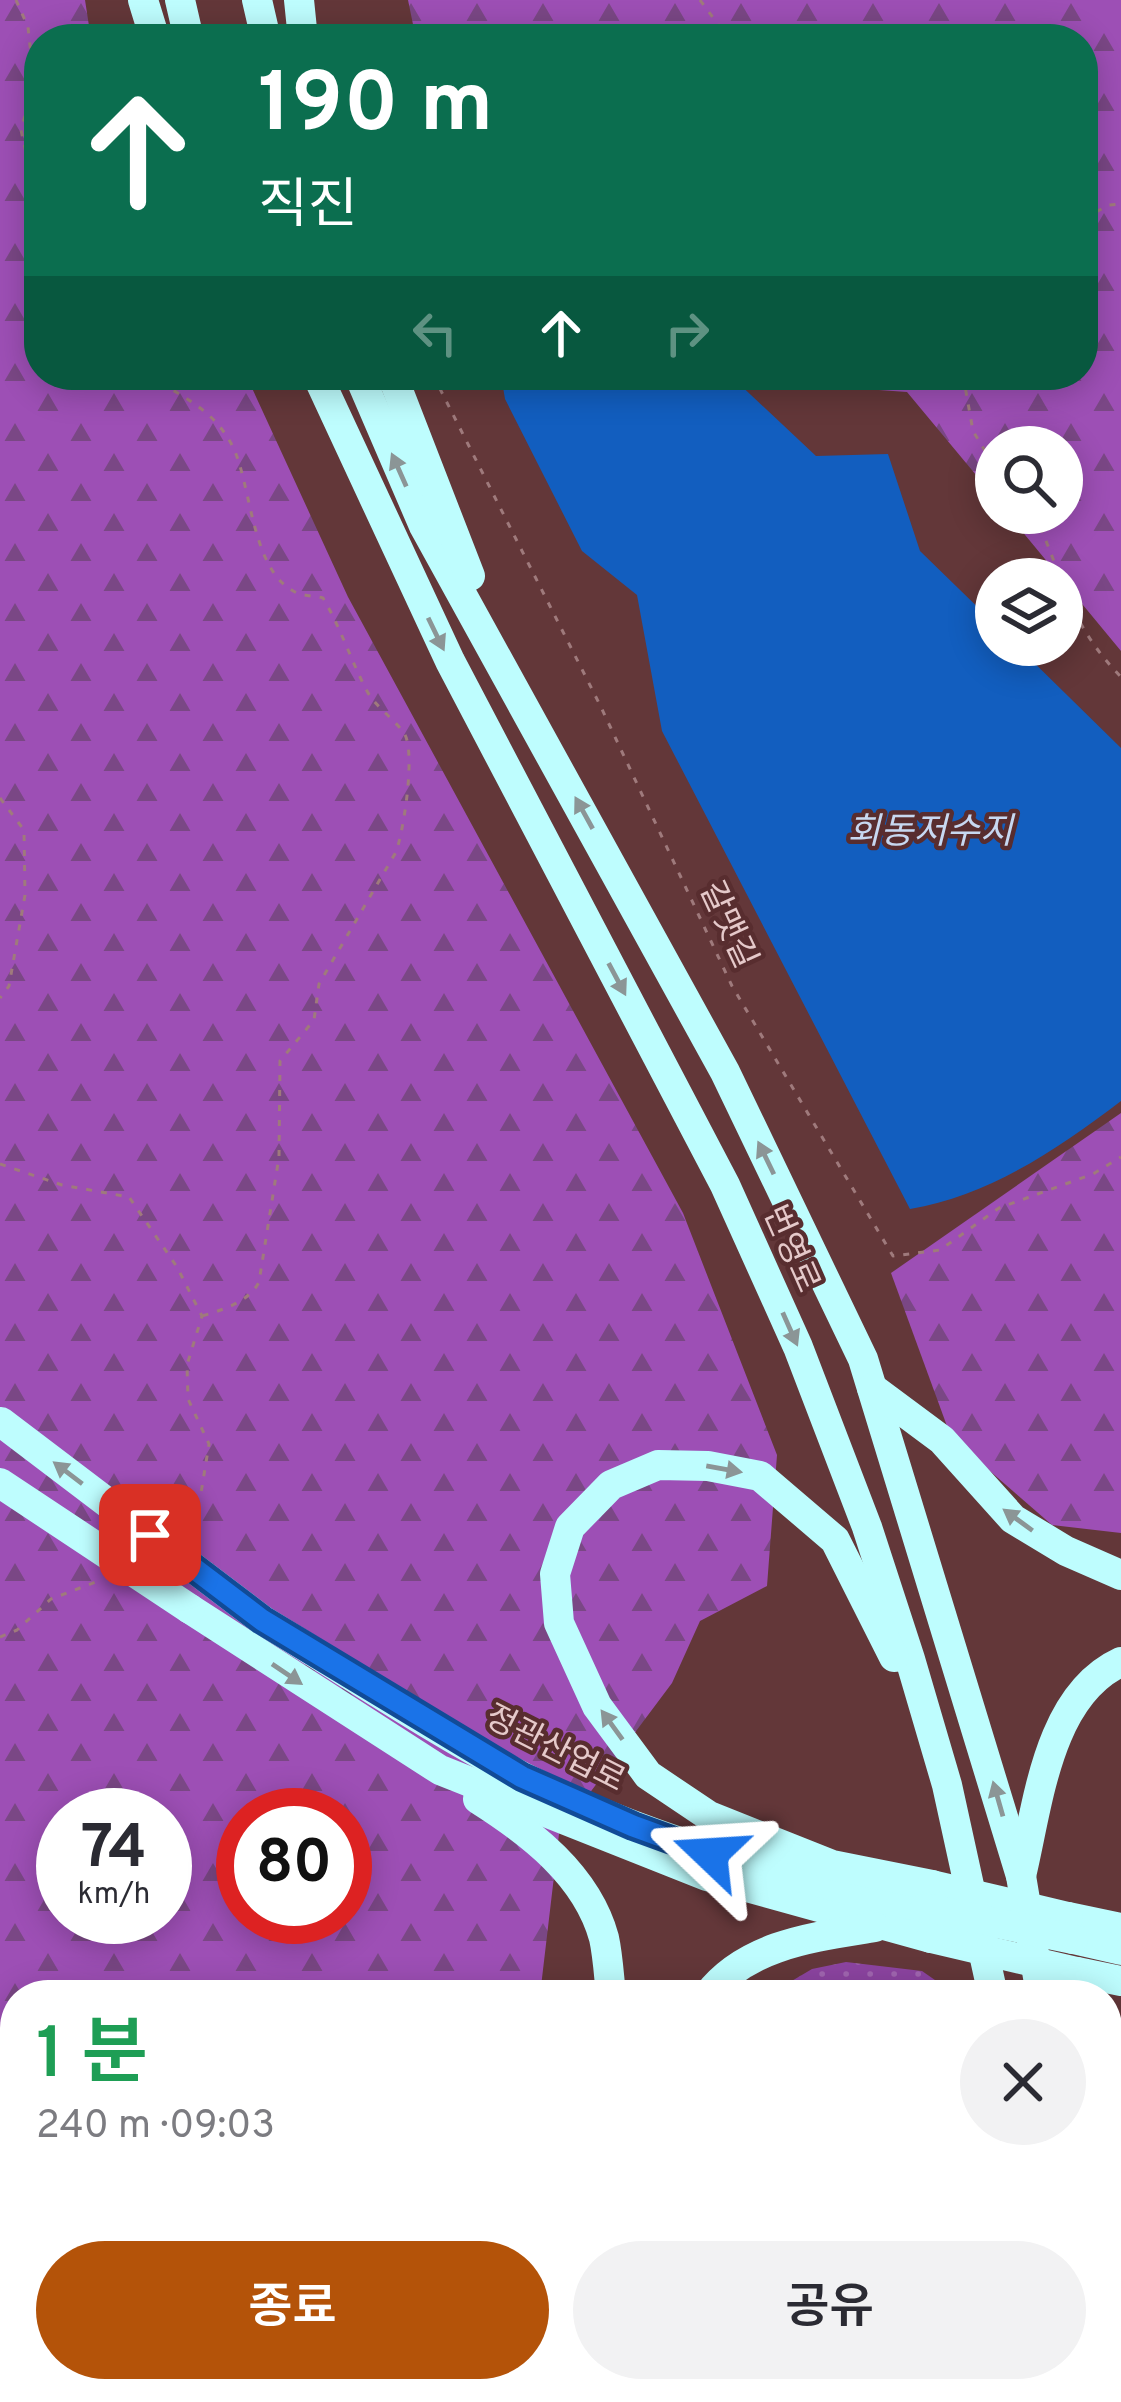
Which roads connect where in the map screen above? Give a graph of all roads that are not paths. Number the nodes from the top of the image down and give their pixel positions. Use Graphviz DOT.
graph roads {
  1 [pos="306,390"];
  2 [pos="324,390"];
  3 [pos="365,390"];
  4 [pos="398,390"];
  5 [pos="409,578"];
  6 [pos="510,676"];
  7 [pos="872,1388"];
  8 [pos="1,1422"];
  9 [pos="0,1483"];
  10 [pos="1121,1575"];
  11 [pos="1121,1662"];
  12 [pos="931,1729"];
  13 [pos="440,1770"];
  14 [pos="589,1806"];
  15 [pos="832,1865"];
  16 [pos="1021,1876"];
  17 [pos="968,1891"];
  18 [pos="929,1910"];
  19 [pos="888,1925"];
  20 [pos="1070,1928"];
  21 [pos="1121,1928"];
  22 [pos="1121,1950"];
  23 [pos="609,1980"];
  24 [pos="720,1980"];
  25 [pos="972,1980"];
  26 [pos="989,1980"];
  27 [pos="1039,1980"];
  28 [pos="1116,1980"];
  1 -- 5 [label="highway, 번영로"];
  2 -- 5 [label="highway, 번영로"];
  6 -- 3 [label="highway, 번영로, one-way"];
  4 -- 6 [label="highway, 번영로"];
  5 -- 12 [label="highway, 번영로, one-way"];
  7 -- 6 [label="highway, 번영로, one-way"];
  10 -- 7 [label="highway, one-way"];
  16 -- 7 [label="highway, 번영로, one-way"];
  14 -- 8 [label="highway, 정관산업로, one-way, bridge"];
  9 -- 13 [label="highway, 정관산업로, one-way, bridge"];
  11 -- 16 [label="highway"];
  15 -- 12 [label="highway, one-way"];
  12 -- 17 [label="highway, 번영로"];
  13 -- 19 [label="highway, 정관산업로"];
  13 -- 23 [label="highway"];
  14 -- 15 [label="highway"];
  14 -- 18 [label="highway, 정관산업로"];
  15 -- 18 [label="highway"];
  16 -- 27 [label="highway, 번영로"];
  17 -- 25 [label="highway"];
  17 -- 26 [label="highway, 번영로"];
  18 -- 19 [label="highway, 정관산업로"];
  18 -- 20 [label="highway, bridge"];
  18 -- 28 [label="highway, bridge"];
  19 -- 24 [label="highway"];
  20 -- 21 [label="highway"];
  20 -- 22 [label="highway"];
}
